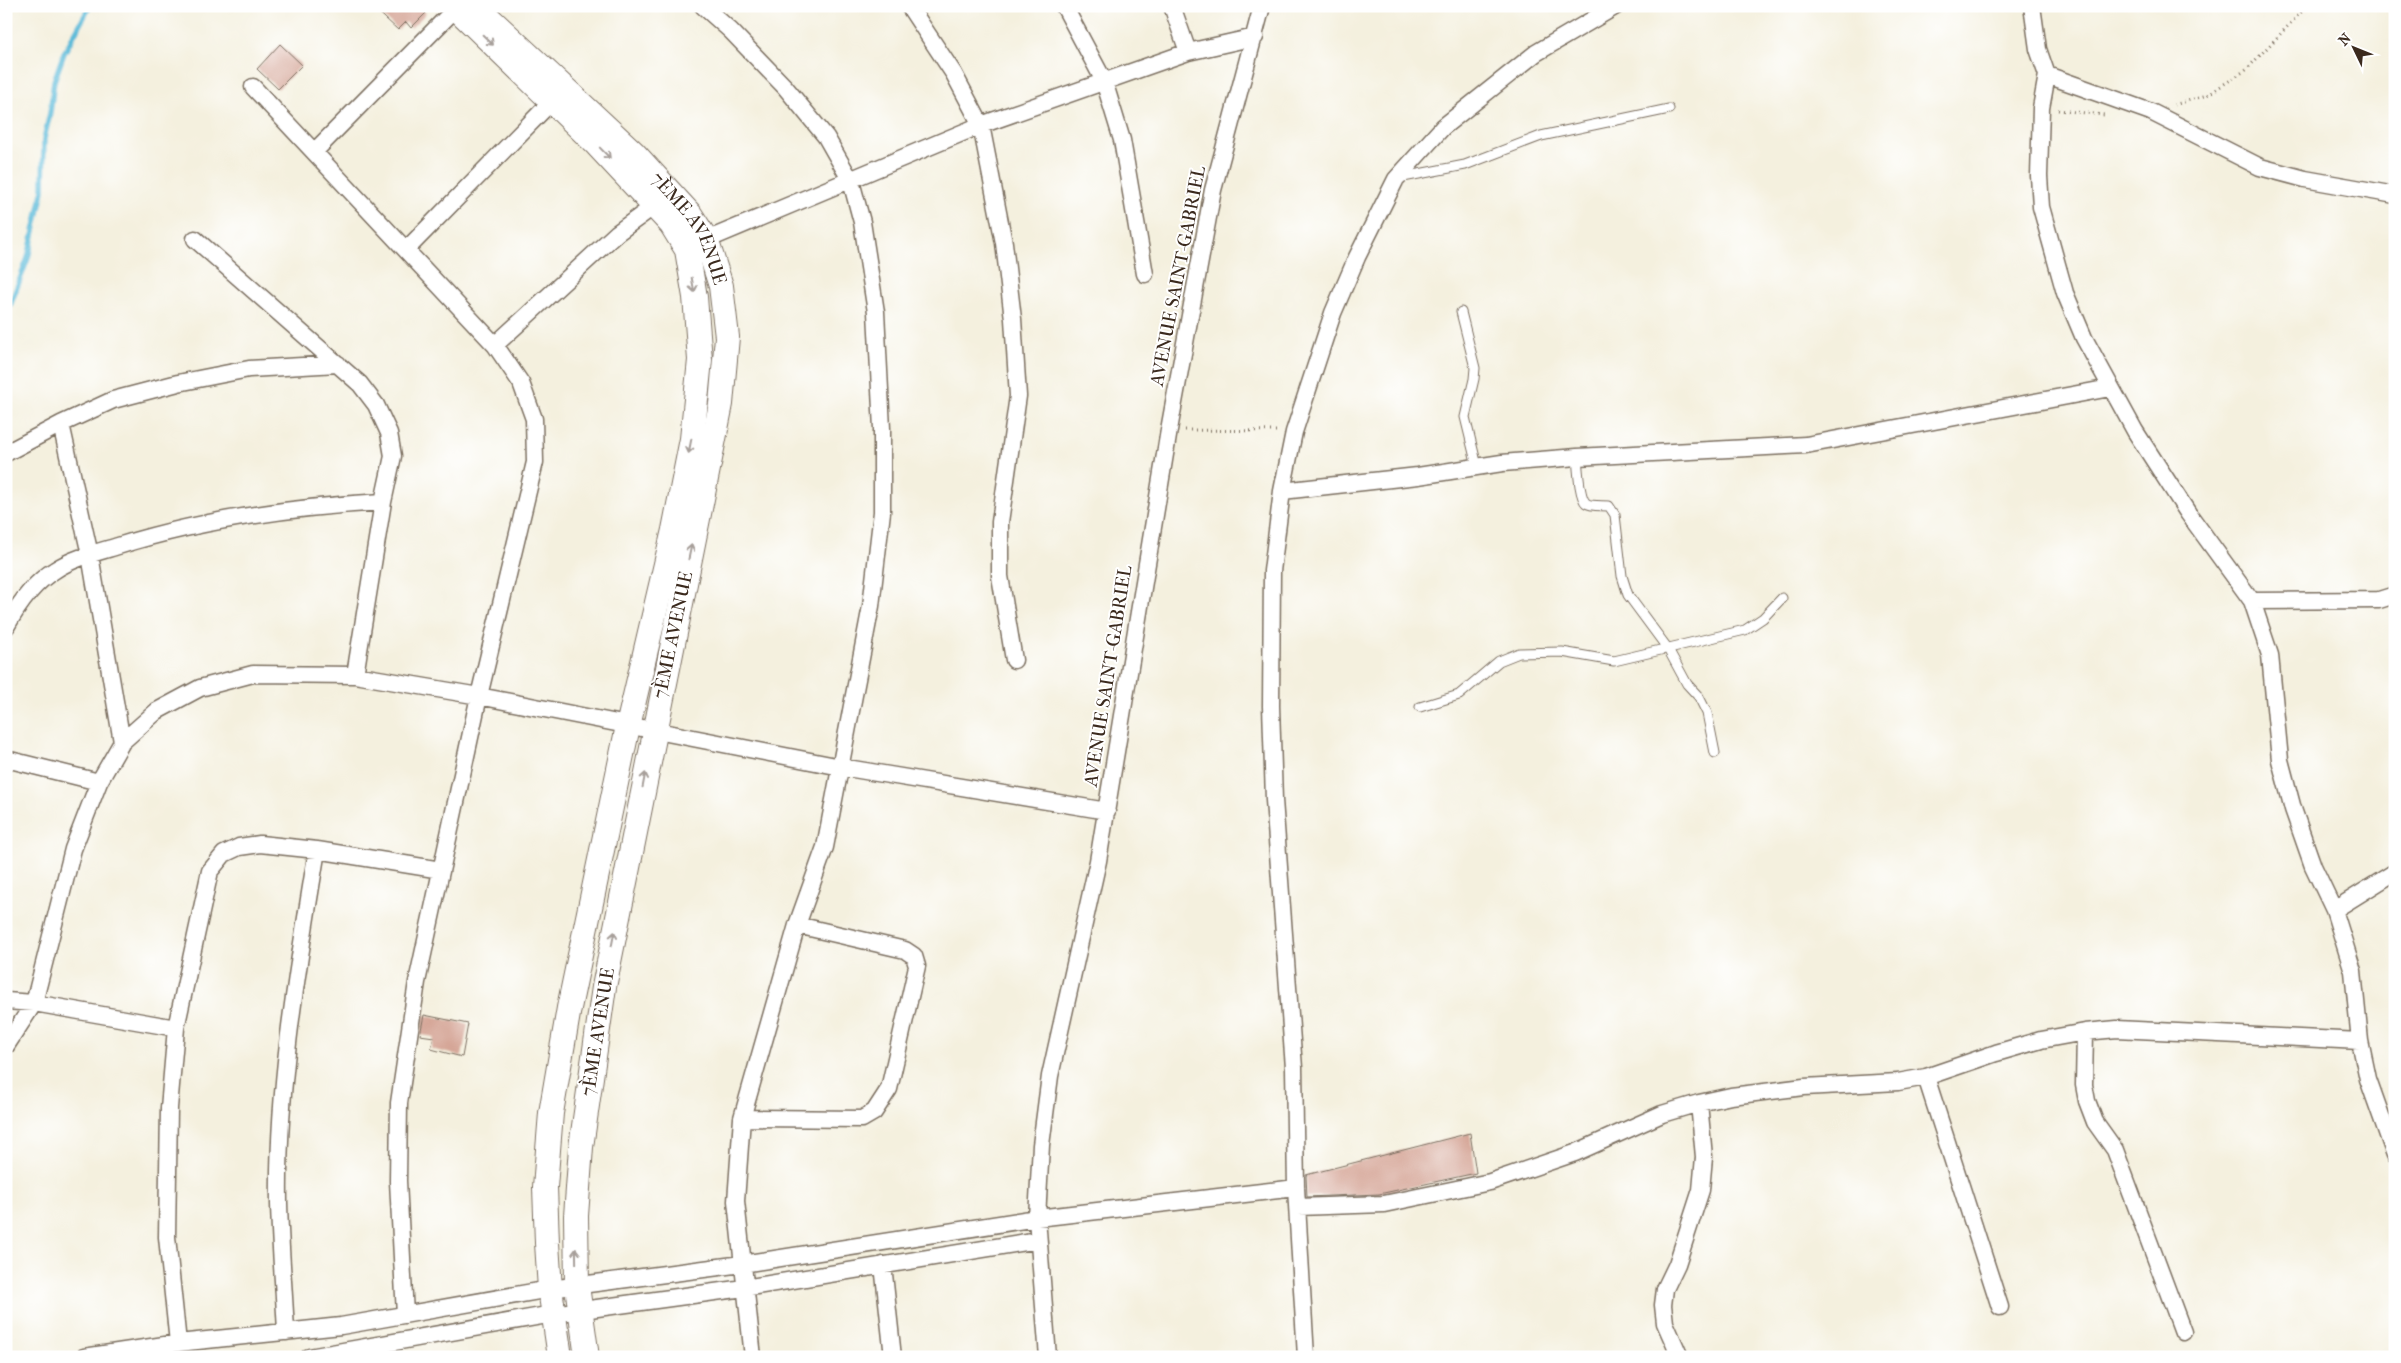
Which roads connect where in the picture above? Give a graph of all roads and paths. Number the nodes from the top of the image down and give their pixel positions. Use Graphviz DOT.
graph roads {
  1 [pos="703,6"];
  2 [pos="909,6"];
  3 [pos="1064,6"];
  4 [pos="1172,6"];
  5 [pos="1262,6"];
  6 [pos="1616,6"];
  7 [pos="2032,6"];
  8 [pos="2307,6"];
  9 [pos="461,7"];
  10 [pos="1255,37"];
  11 [pos="1188,52"];
  12 [pos="2047,75"];
  13 [pos="1104,81"];
  14 [pos="253,87"];
  15 [pos="552,101"];
  16 [pos="2041,108"];
  17 [pos="1669,109"];
  18 [pos="2150,112"];
  19 [pos="2113,115"];
  20 [pos="981,126"];
  21 [pos="315,152"];
  22 [pos="1396,179"];
  23 [pos="851,181"];
  24 [pos="2395,195"];
  25 [pos="664,199"];
  26 [pos="196,239"];
  27 [pos="696,245"];
  28 [pos="406,250"];
  29 [pos="1145,274"];
  30 [pos="1461,312"];
  31 [pos="495,344"];
  32 [pos="338,364"];
  33 [pos="2110,388"];
  34 [pos="61,424"];
  35 [pos="1169,430"];
  36 [pos="1294,432"];
  37 [pos="6,454"];
  38 [pos="1577,456"];
  39 [pos="1477,466"];
  40 [pos="1282,491"];
  41 [pos="383,502"];
  42 [pos="90,555"];
  43 [pos="2395,595"];
  44 [pos="1782,598"];
  45 [pos="2252,601"];
  46 [pos="6,627"];
  47 [pos="1668,648"];
  48 [pos="1014,660"];
  49 [pos="355,675"];
  50 [pos="479,696"];
  51 [pos="1420,707"];
  52 [pos="628,726"];
  53 [pos="654,731"];
  54 [pos="122,742"];
  55 [pos="1715,753"];
  56 [pos="6,759"];
  57 [pos="841,767"];
  58 [pos="98,782"];
  59 [pos="1107,811"];
  60 [pos="317,850"];
  61 [pos="441,870"];
  62 [pos="2395,872"];
  63 [pos="2334,910"];
  64 [pos="797,925"];
  65 [pos="6,1001"];
  66 [pos="34,1003"];
  67 [pos="176,1028"];
  68 [pos="2085,1032"];
  69 [pos="2360,1041"];
  70 [pos="6,1046"];
  71 [pos="1926,1077"];
  72 [pos="1699,1103"];
  73 [pos="742,1118"];
  74 [pos="2395,1155"];
  75 [pos="1296,1188"];
  76 [pos="1298,1207"];
  77 [pos="1037,1218"];
  78 [pos="1038,1240"];
  79 [pos="742,1264"];
  80 [pos="883,1265"];
  81 [pos="577,1286"];
  82 [pos="744,1288"];
  83 [pos="550,1289"];
  84 [pos="2000,1306"];
  85 [pos="579,1311"];
  86 [pos="553,1314"];
  87 [pos="405,1315"];
  88 [pos="286,1332"];
  89 [pos="2183,1332"];
  90 [pos="178,1343"];
  91 [pos="84,1357"];
  92 [pos="309,1357"];
  93 [pos="560,1357"];
  94 [pos="587,1357"];
  95 [pos="753,1357"];
  96 [pos="893,1357"];
  97 [pos="1048,1357"];
  98 [pos="1306,1357"];
  99 [pos="1680,1357"];
  1 -- 23 [label="street"];
  2 -- 20 [label="street"];
  3 -- 13 [label="street"];
  4 -- 11 [label="street"];
  5 -- 10 [label="street, AVENUE SAINT-GABRIEL"];
  6 -- 22 [label="street"];
  7 -- 12 [label="street"];
  8 -- 18 [label="path"];
  9 -- 15 [label="street, 7ÈME AVENUE, one-way"];
  9 -- 21 [label="street"];
  9 -- 25 [label="street, 7ÈME AVENUE"];
  10 -- 11 [label="street"];
  10 -- 35 [label="street, AVENUE SAINT-GABRIEL"];
  11 -- 13 [label="street"];
  12 -- 16 [label="street"];
  12 -- 18 [label="street"];
  13 -- 20 [label="street"];
  13 -- 29 [label="street"];
  14 -- 21 [label="street"];
  15 -- 25 [label="street, 7ÈME AVENUE, one-way"];
  15 -- 28 [label="street"];
  16 -- 19 [label="path"];
  16 -- 33 [label="street"];
  17 -- 22 [label="lane"];
  18 -- 24 [label="street"];
  20 -- 23 [label="street"];
  20 -- 48 [label="street"];
  21 -- 28 [label="street"];
  22 -- 36 [label="street"];
  23 -- 27 [label="street"];
  23 -- 57 [label="street"];
  25 -- 27 [label="street, 7ÈME AVENUE"];
  25 -- 31 [label="street"];
  26 -- 32 [label="street"];
  27 -- 52 [label="street, 7ÈME AVENUE, one-way"];
  53 -- 27 [label="street, 7ÈME AVENUE, one-way"];
  28 -- 31 [label="street"];
  30 -- 39 [label="lane"];
  31 -- 50 [label="street"];
  32 -- 34 [label="street"];
  32 -- 41 [label="street"];
  33 -- 38 [label="street"];
  33 -- 45 [label="street"];
  34 -- 37 [label="street"];
  34 -- 42 [label="street"];
  35 -- 36 [label="path"];
  35 -- 59 [label="street, AVENUE SAINT-GABRIEL"];
  36 -- 40 [label="street"];
  38 -- 39 [label="street"];
  38 -- 47 [label="lane"];
  39 -- 40 [label="street"];
  40 -- 75 [label="street"];
  41 -- 42 [label="street"];
  41 -- 49 [label="street"];
  42 -- 46 [label="street"];
  42 -- 54 [label="street"];
  43 -- 45 [label="street"];
  44 -- 47 [label="lane"];
  45 -- 63 [label="street"];
  47 -- 51 [label="lane"];
  47 -- 55 [label="lane"];
  49 -- 50 [label="street"];
  49 -- 54 [label="street"];
  50 -- 52 [label="street"];
  50 -- 61 [label="street"];
  52 -- 53 [label="street"];
  52 -- 83 [label="street, 7ÈME AVENUE"];
  53 -- 57 [label="street"];
  81 -- 53 [label="street, 7ÈME AVENUE, one-way"];
  54 -- 58 [label="street"];
  56 -- 58 [label="street"];
  57 -- 59 [label="street"];
  57 -- 64 [label="street"];
  58 -- 66 [label="street"];
  59 -- 77 [label="street, AVENUE SAINT-GABRIEL"];
  60 -- 61 [label="street"];
  60 -- 67 [label="street"];
  60 -- 88 [label="street"];
  61 -- 87 [label="street"];
  62 -- 63 [label="street"];
  63 -- 69 [label="street"];
  64 -- 73 [label="street"];
  64 -- 73 [label="street"];
  65 -- 66 [label="street"];
  66 -- 67 [label="street"];
  66 -- 70 [label="street"];
  67 -- 90 [label="street"];
  68 -- 69 [label="street"];
  68 -- 71 [label="street"];
  68 -- 89 [label="street"];
  69 -- 74 [label="street"];
  71 -- 72 [label="street"];
  71 -- 84 [label="street"];
  72 -- 76 [label="street"];
  72 -- 99 [label="street"];
  73 -- 79 [label="street"];
  75 -- 76 [label="street"];
  75 -- 77 [label="street"];
  76 -- 98 [label="street"];
  77 -- 78 [label="street, AVENUE SAINT-GABRIEL"];
  77 -- 79 [label="street"];
  78 -- 80 [label="street"];
  78 -- 97 [label="street, AVENUE SAINT-GABRIEL"];
  79 -- 81 [label="street"];
  79 -- 82 [label="street"];
  80 -- 82 [label="street"];
  80 -- 96 [label="street"];
  81 -- 83 [label="street"];
  81 -- 85 [label="street, 7ÈME AVENUE"];
  82 -- 85 [label="street"];
  82 -- 95 [label="street"];
  83 -- 86 [label="street, 7ÈME AVENUE"];
  83 -- 87 [label="street"];
  85 -- 86 [label="street"];
  85 -- 94 [label="street, 7ÈME AVENUE"];
  86 -- 92 [label="street"];
  86 -- 93 [label="street, 7ÈME AVENUE"];
  87 -- 88 [label="street"];
  88 -- 90 [label="street"];
  90 -- 91 [label="street"];
}
